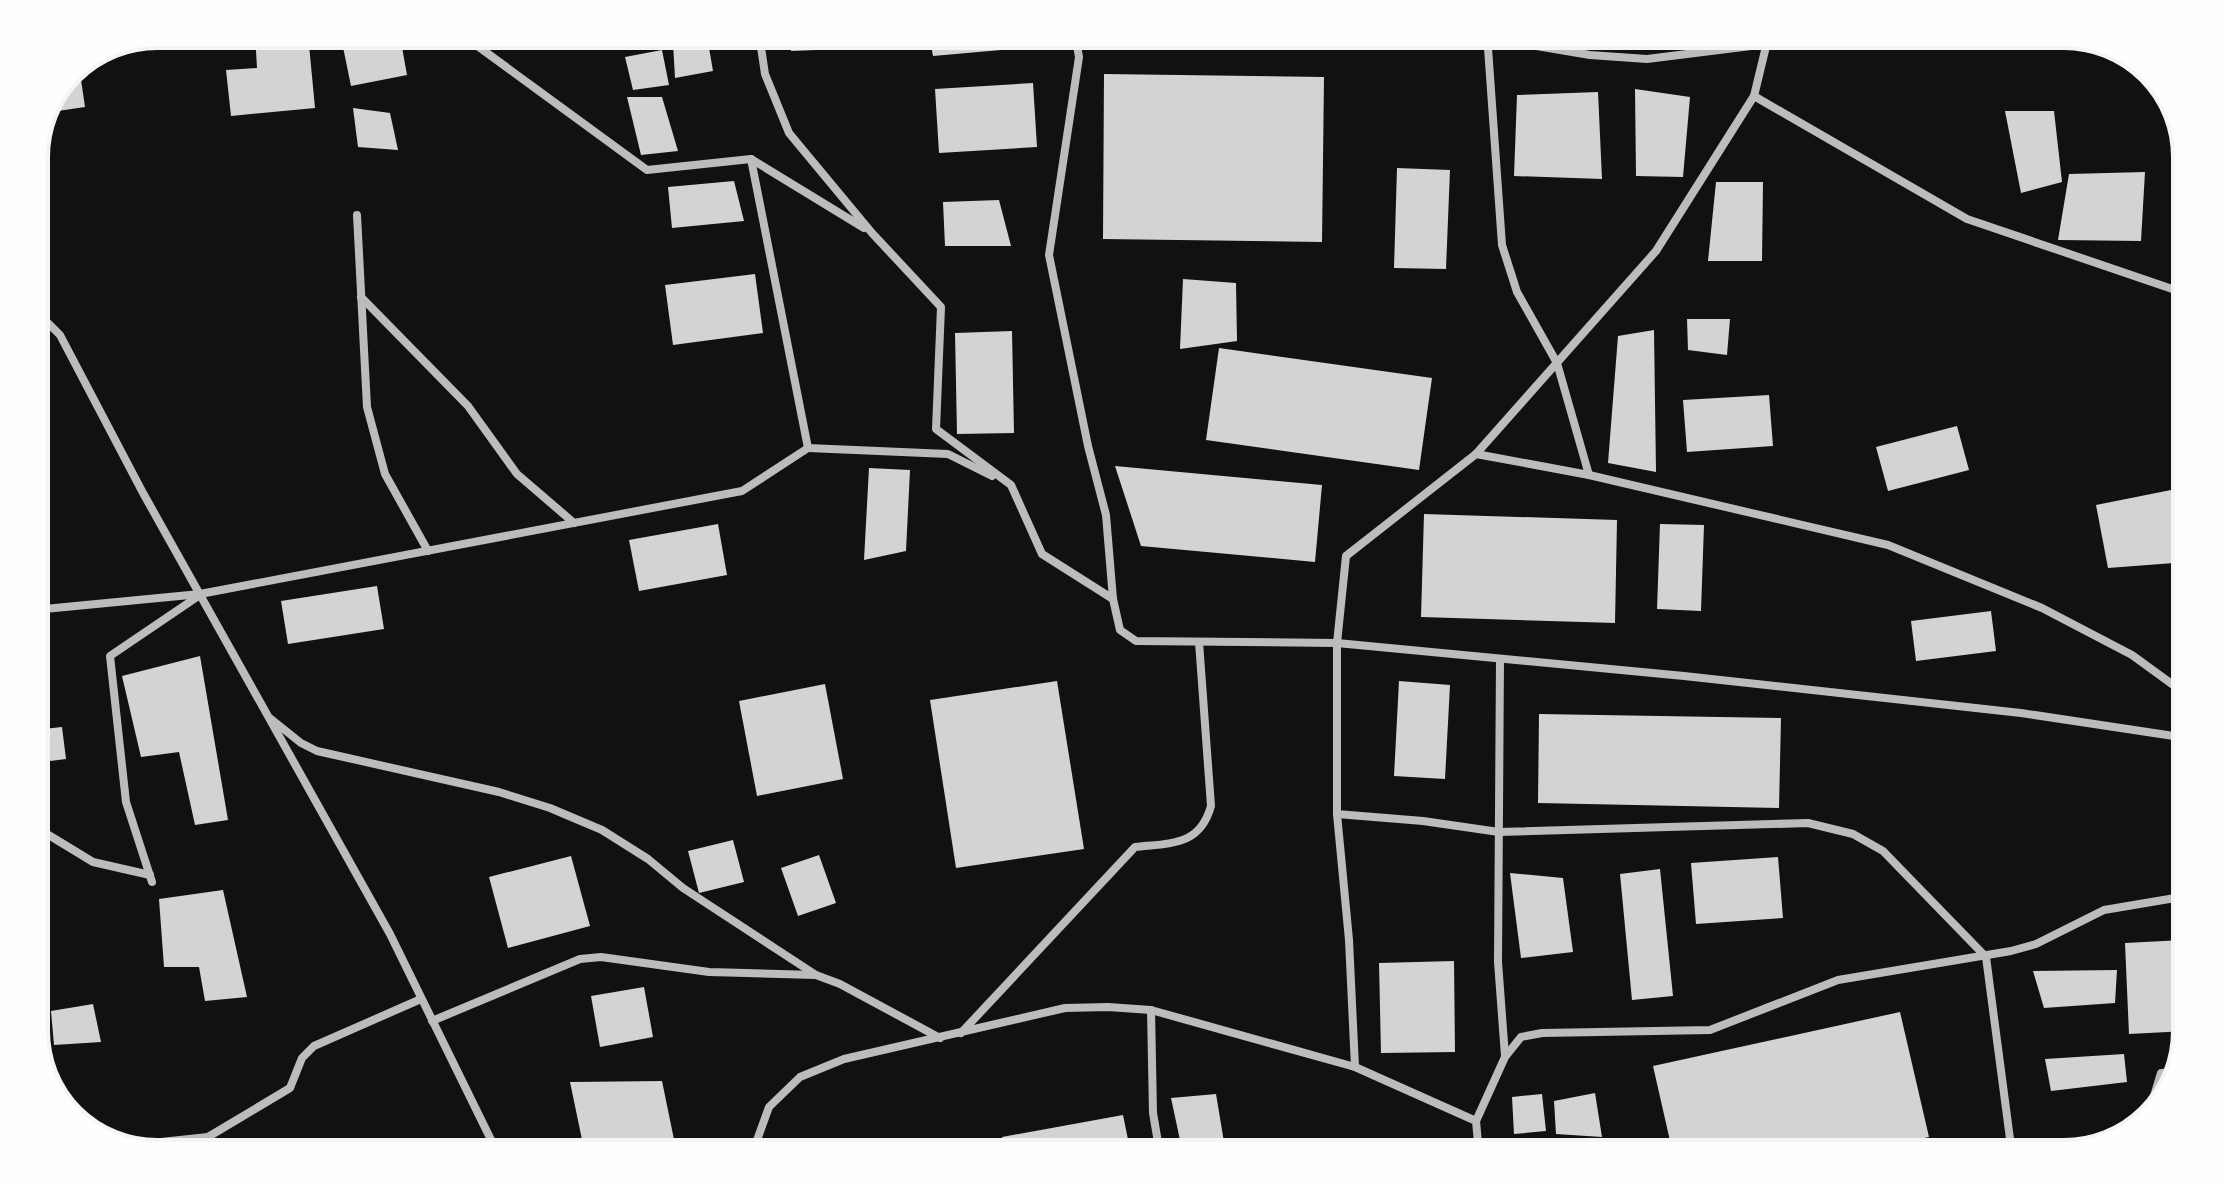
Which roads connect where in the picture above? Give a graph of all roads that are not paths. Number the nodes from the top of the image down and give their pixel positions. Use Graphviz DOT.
graph roads {
  1 [pos="480,48"];
  2 [pos="761,48"];
  3 [pos="1077,48"];
  4 [pos="1488,48"];
  5 [pos="1552,48"];
  6 [pos="1735,48"];
  7 [pos="1766,48"];
  8 [pos="1754,96"];
  9 [pos="751,159"];
  10 [pos="357,215"];
  11 [pos="872,233"];
  12 [pos="2173,289"];
  13 [pos="361,297"];
  14 [pos="48,323"];
  15 [pos="1557,363"];
  16 [pos="808,448"];
  17 [pos="1476,454"];
  18 [pos="1589,475"];
  19 [pos="1011,485"];
  20 [pos="574,523"];
  21 [pos="428,551"];
  22 [pos="200,594"];
  23 [pos="1113,599"];
  24 [pos="48,609"];
  25 [pos="1199,642"];
  26 [pos="1337,643"];
  27 [pos="1500,659"];
  28 [pos="2173,685"];
  29 [pos="268,716"];
  30 [pos="2173,736"];
  31 [pos="1337,814"];
  32 [pos="1499,832"];
  33 [pos="48,835"];
  34 [pos="2173,898"];
  35 [pos="1986,957"];
  36 [pos="816,975"];
  37 [pos="421,999"];
  38 [pos="1151,1010"];
  39 [pos="432,1021"];
  40 [pos="961,1033"];
  41 [pos="940,1038"];
  42 [pos="1505,1057"];
  43 [pos="1355,1067"];
  44 [pos="1476,1121"];
  45 [pos="208,1137"];
  46 [pos="180,1140"];
  47 [pos="205,1140"];
  48 [pos="491,1140"];
  49 [pos="757,1140"];
  50 [pos="1158,1140"];
  51 [pos="1478,1140"];
  52 [pos="2010,1140"];
  1 -- 9 [label="street"];
  2 -- 11 [label="street"];
  3 -- 23 [label="street"];
  4 -- 15 [label="street"];
  5 -- 6 [label="street"];
  7 -- 8 [label="street"];
  8 -- 12 [label="street"];
  8 -- 15 [label="street"];
  9 -- 11 [label="street"];
  9 -- 16 [label="street"];
  10 -- 13 [label="street"];
  11 -- 19 [label="street"];
  13 -- 20 [label="street"];
  13 -- 21 [label="street"];
  14 -- 22 [label="street"];
  15 -- 17 [label="street"];
  15 -- 18 [label="street"];
  16 -- 19 [label="street"];
  16 -- 20 [label="street"];
  17 -- 18 [label="street"];
  17 -- 26 [label="street"];
  18 -- 28 [label="street"];
  19 -- 23 [label="street"];
  20 -- 21 [label="street"];
  21 -- 22 [label="street"];
  22 -- 24 [label="street"];
  22 -- 29 [label="street"];
  22 -- 33 [label="street"];
  23 -- 25 [label="street"];
  25 -- 26 [label="street"];
  25 -- 40 [label="street"];
  26 -- 27 [label="street"];
  26 -- 31 [label="street"];
  27 -- 30 [label="street"];
  27 -- 32 [label="street"];
  29 -- 36 [label="street"];
  29 -- 37 [label="street"];
  31 -- 32 [label="street"];
  31 -- 43 [label="street"];
  32 -- 35 [label="street"];
  32 -- 42 [label="street"];
  34 -- 35 [label="street"];
  35 -- 42 [label="street"];
  35 -- 52 [label="street"];
  36 -- 39 [label="street"];
  36 -- 41 [label="street"];
  37 -- 39 [label="street"];
  37 -- 45 [label="street"];
  38 -- 40 [label="street"];
  38 -- 43 [label="street"];
  38 -- 50 [label="street"];
  39 -- 48 [label="street"];
  40 -- 41 [label="street"];
  41 -- 49 [label="street"];
  42 -- 44 [label="street"];
  43 -- 44 [label="street"];
  44 -- 51 [label="street"];
  45 -- 46 [label="street"];
  45 -- 47 [label="street"];
}
